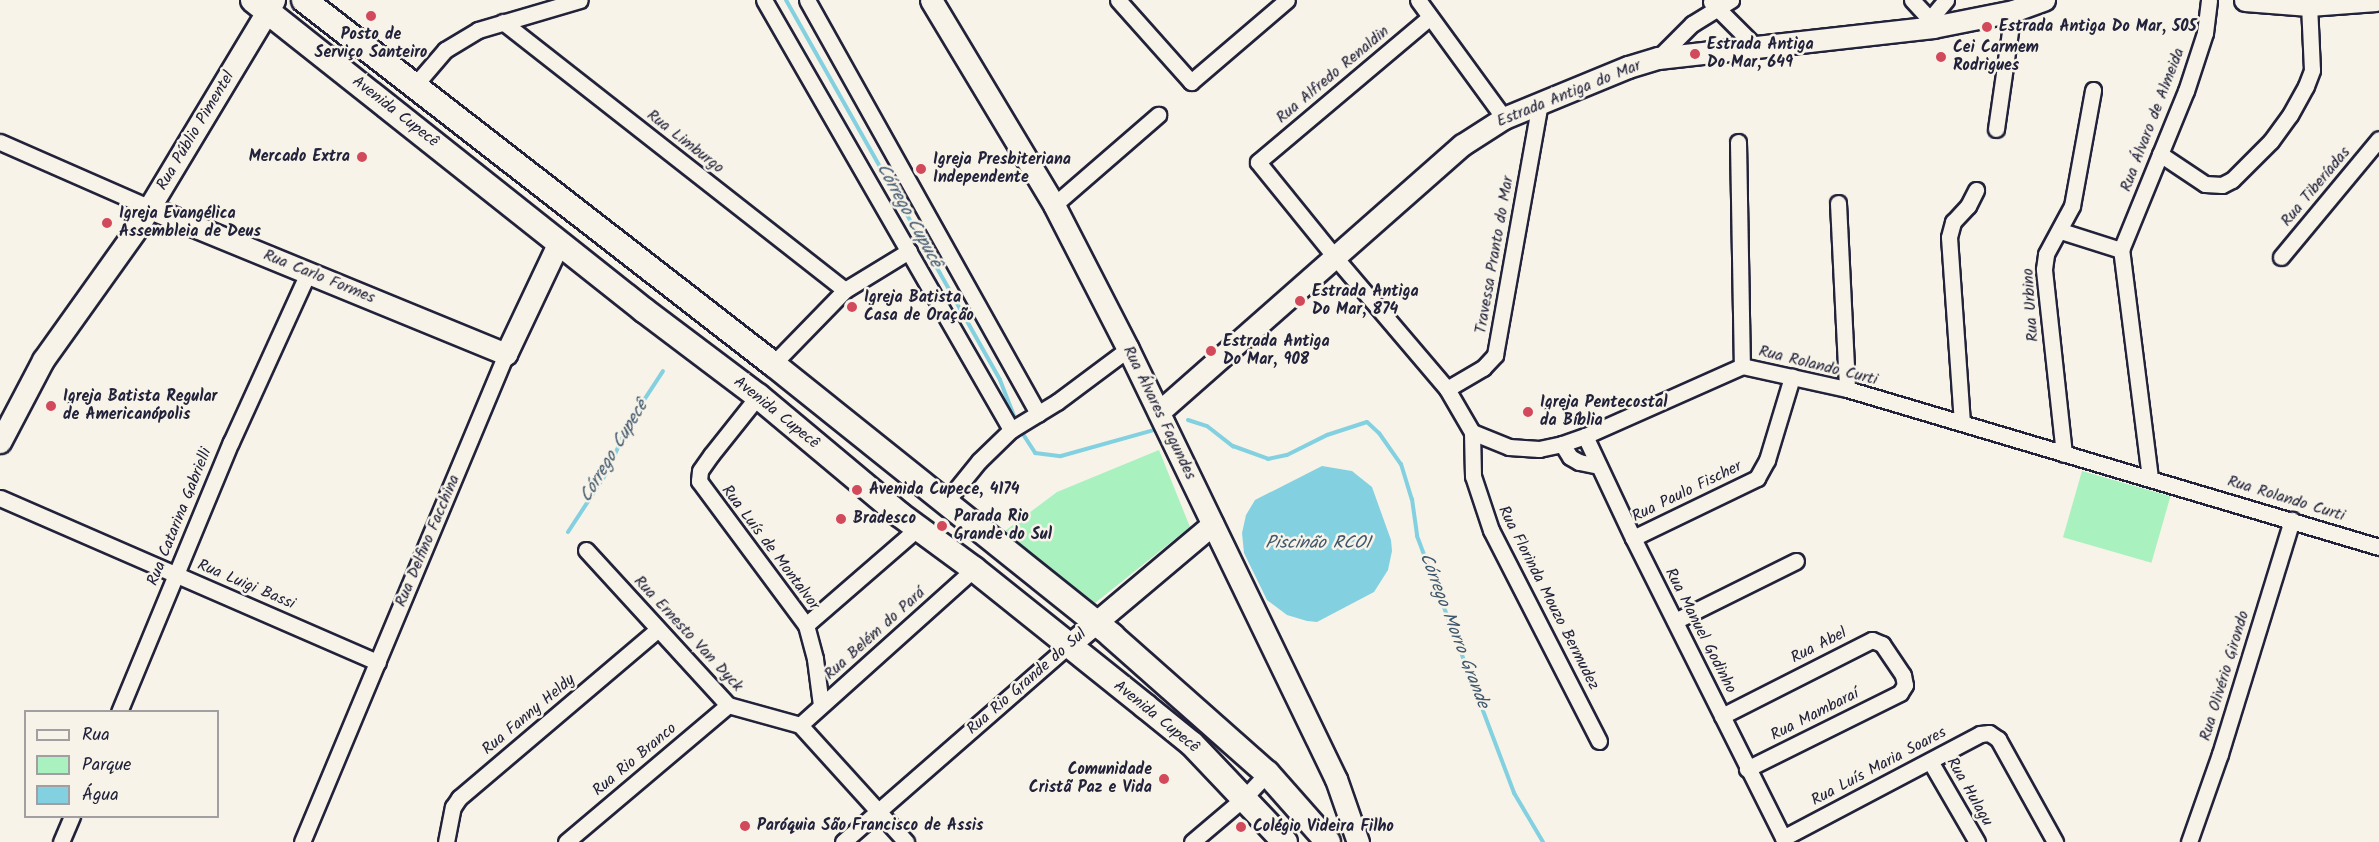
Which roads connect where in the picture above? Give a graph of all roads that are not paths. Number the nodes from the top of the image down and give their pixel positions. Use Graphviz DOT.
graph roads {
  1 [pos="304,0"];
  2 [pos="580,0"];
  3 [pos="764,0"];
  4 [pos="807,0"];
  5 [pos="931,0"];
  6 [pos="1118,0"];
  7 [pos="1287,0"];
  8 [pos="1418,0"];
  9 [pos="1731,0"];
  10 [pos="1912,0"];
  11 [pos="1946,0"];
  12 [pos="2044,0"];
  13 [pos="2209,0"];
  14 [pos="2246,0"];
  15 [pos="2376,0"];
  16 [pos="2303,3"];
  17 [pos="265,4"];
  18 [pos="1712,4"];
  19 [pos="2018,6"];
  20 [pos="328,8"];
  21 [pos="1431,17"];
  22 [pos="503,22"];
  23 [pos="1932,23"];
  24 [pos="1758,49"];
  25 [pos="1658,58"];
  26 [pos="415,85"];
  27 [pos="2093,90"];
  28 [pos="1540,103"];
  29 [pos="1158,115"];
  30 [pos="1504,118"];
  31 [pos="1996,129"];
  32 [pos="2379,139"];
  33 [pos="0,142"];
  34 [pos="1738,142"];
  35 [pos="2160,154"];
  36 [pos="1976,190"];
  37 [pos="1838,202"];
  38 [pos="1054,205"];
  39 [pos="150,208"];
  40 [pos="2058,234"];
  41 [pos="559,242"];
  42 [pos="909,251"];
  43 [pos="2121,252"];
  44 [pos="1334,256"];
  45 [pos="2281,257"];
  46 [pos="308,273"];
  47 [pos="845,290"];
  48 [pos="1128,349"];
  49 [pos="506,354"];
  50 [pos="773,364"];
  51 [pos="1742,366"];
  52 [pos="1792,377"];
  53 [pos="1447,389"];
  54 [pos="1847,389"];
  55 [pos="758,396"];
  56 [pos="1160,411"];
  57 [pos="1037,415"];
  58 [pos="1962,423"];
  59 [pos="1013,428"];
  60 [pos="1472,432"];
  61 [pos="1585,436"];
  62 [pos="0,442"];
  63 [pos="1562,444"];
  64 [pos="2064,454"];
  65 [pos="1599,466"];
  66 [pos="2150,478"];
  67 [pos="0,498"];
  68 [pos="945,503"];
  69 [pos="2292,520"];
  70 [pos="1213,524"];
  71 [pos="919,527"];
  72 [pos="1633,538"];
  73 [pos="2379,547"];
  74 [pos="586,550"];
  75 [pos="1796,561"];
  76 [pos="974,568"];
  77 [pos="177,575"];
  78 [pos="1676,621"];
  79 [pos="1096,622"];
  80 [pos="806,625"];
  81 [pos="657,630"];
  82 [pos="1068,646"];
  83 [pos="378,662"];
  84 [pos="1900,693"];
  85 [pos="728,705"];
  86 [pos="821,705"];
  87 [pos="119,710"];
  88 [pos="1722,716"];
  89 [pos="800,725"];
  90 [pos="1599,741"];
  91 [pos="1930,761"];
  92 [pos="1747,769"];
  93 [pos="1267,773"];
  94 [pos="1245,797"];
  95 [pos="879,811"];
  96 [pos="71,818"];
  97 [pos="1784,840"];
  98 [pos="61,842"];
  99 [pos="302,842"];
  100 [pos="447,842"];
  101 [pos="566,842"];
  102 [pos="843,842"];
  103 [pos="906,842"];
  104 [pos="1192,842"];
  105 [pos="1285,842"];
  106 [pos="1328,842"];
  107 [pos="1358,842"];
  108 [pos="1977,842"];
  109 [pos="2055,842"];
  110 [pos="2189,842"];
  1 -- 20 [label="main road, Avenida Cupecê"];
  2 -- 22 [label="street"];
  3 -- 42 [label="street"];
  4 -- 57 [label="street"];
  5 -- 38 [label="street, Rua Álvares Fagundes"];
  6 -- 7 [label="street"];
  8 -- 21 [label="street"];
  9 -- 18 [label="street"];
  10 -- 23 [label="street"];
  11 -- 23 [label="street"];
  12 -- 19 [label="street, Estrada Antiga do Mar"];
  13 -- 35 [label="street, Rua Álvaro de Almeida"];
  14 -- 16 [label="street"];
  15 -- 16 [label="street"];
  16 -- 35 [label="street"];
  17 -- 39 [label="street, Rua Públio Pimentel"];
  17 -- 41 [label="main road, Avenida Cupecê"];
  18 -- 24 [label="street"];
  18 -- 25 [label="street"];
  19 -- 23 [label="street, Estrada Antiga do Mar"];
  19 -- 31 [label="street"];
  20 -- 26 [label="main road, Avenida Cupecê"];
  21 -- 30 [label="street"];
  21 -- 44 [label="street, Rua Alfredo Renaldin"];
  22 -- 26 [label="street"];
  22 -- 47 [label="street, Rua Limburgo"];
  23 -- 24 [label="street, Estrada Antiga do Mar"];
  24 -- 25 [label="street, Estrada Antiga do Mar"];
  25 -- 28 [label="street, Estrada Antiga do Mar"];
  26 -- 50 [label="main road, Avenida Cupecê"];
  27 -- 40 [label="street, Rua Urbino"];
  28 -- 30 [label="street, Estrada Antiga do Mar"];
  28 -- 53 [label="street, Travessa Pranto do Mar"];
  29 -- 38 [label="street"];
  30 -- 44 [label="street, Estrada Antiga do Mar"];
  32 -- 45 [label="street, Rua Tiberíadas"];
  33 -- 39 [label="street, Rua Carlo Formes"];
  34 -- 51 [label="street"];
  35 -- 43 [label="street, Rua Álvaro de Almeida"];
  36 -- 58 [label="street"];
  37 -- 54 [label="street"];
  38 -- 48 [label="street, Rua Álvares Fagundes"];
  39 -- 46 [label="street, Rua Carlo Formes"];
  39 -- 62 [label="street, Rua Públio Pimentel"];
  40 -- 43 [label="street"];
  40 -- 64 [label="street, Rua Urbino"];
  41 -- 49 [label="street, Rua Delfino Facchina"];
  41 -- 55 [label="main road, Avenida Cupecê"];
  42 -- 47 [label="street"];
  42 -- 59 [label="street"];
  43 -- 66 [label="street"];
  44 -- 53 [label="street"];
  44 -- 56 [label="street, Estrada Antiga do Mar"];
  46 -- 49 [label="street, Rua Carlo Formes"];
  46 -- 77 [label="street, Rua Catarina Gabrielli"];
  47 -- 50 [label="street"];
  48 -- 56 [label="street, Rua Álvares Fagundes"];
  48 -- 57 [label="street"];
  49 -- 83 [label="street, Rua Delfino Facchina"];
  50 -- 68 [label="main road, Avenida Cupecê"];
  51 -- 52 [label="street, Rua Rolando Curti"];
  51 -- 61 [label="street, Rua Rolando Curti"];
  52 -- 54 [label="street, Rua Rolando Curti"];
  52 -- 72 [label="street, Rua Paulo Fischer"];
  53 -- 60 [label="street"];
  54 -- 58 [label="street, Rua Rolando Curti"];
  55 -- 71 [label="main road, Avenida Cupecê"];
  55 -- 80 [label="street, Rua Luís de Montalvor"];
  56 -- 70 [label="street, Rua Álvares Fagundes"];
  57 -- 59 [label="street"];
  58 -- 64 [label="street, Rua Rolando Curti"];
  59 -- 68 [label="street"];
  60 -- 63 [label="street, Rua Rolando Curti"];
  60 -- 90 [label="street, Rua Florinda Mouzo Bermudez"];
  61 -- 63 [label="street, Rua Rolando Curti"];
  61 -- 65 [label="street, Rua Manuel Godinho"];
  63 -- 65 [label="street"];
  64 -- 66 [label="street, Rua Rolando Curti"];
  65 -- 72 [label="street, Rua Manuel Godinho"];
  66 -- 69 [label="street, Rua Rolando Curti"];
  67 -- 77 [label="street, Rua Luigi Bassi"];
  68 -- 79 [label="main road, Avenida Cupecê"];
  69 -- 73 [label="street, Rua Rolando Curti"];
  69 -- 110 [label="street, Rua Olivério Girondo"];
  70 -- 79 [label="street, Rua Rio Grande do Sul"];
  70 -- 107 [label="street, Rua Álvares Fagundes"];
  71 -- 76 [label="main road, Avenida Cupecê"];
  71 -- 80 [label="street"];
  72 -- 78 [label="street, Rua Manuel Godinho"];
  74 -- 81 [label="street, Rua Ernesto Van Dyck"];
  75 -- 78 [label="street"];
  76 -- 82 [label="main road, Avenida Cupecê"];
  76 -- 86 [label="street, Rua Belém do Pará"];
  77 -- 83 [label="street, Rua Luigi Bassi"];
  77 -- 87 [label="street, Rua Catarina Gabrielli"];
  78 -- 88 [label="street, Rua Manuel Godinho"];
  79 -- 82 [label="street, Rua Rio Grande do Sul"];
  79 -- 93 [label="main road, Avenida Cupecê"];
  80 -- 86 [label="street, Rua Luís de Montalvor"];
  81 -- 85 [label="street, Rua Ernesto Van Dyck"];
  81 -- 100 [label="street, Rua Fanny Heldy"];
  82 -- 94 [label="main road, Avenida Cupecê"];
  82 -- 95 [label="street, Rua Rio Grande do Sul"];
  83 -- 99 [label="street, Rua Delfino Facchina"];
  84 -- 88 [label="street, Rua Abel"];
  84 -- 92 [label="street, Rua Mambaraí"];
  85 -- 89 [label="street, Rua Ernesto Van Dyck"];
  85 -- 101 [label="street, Rua Rio Branco"];
  86 -- 89 [label="street, Rua Belém do Pará"];
  88 -- 92 [label="street, Rua Manuel Godinho"];
  89 -- 95 [label="street"];
  91 -- 97 [label="street, Rua Luís Maria Soares"];
  91 -- 108 [label="street, Rua Hulagu"];
  91 -- 109 [label="street, Rua Luís Maria Soares"];
  92 -- 97 [label="street, Rua Manuel Godinho"];
  93 -- 94 [label="street"];
  93 -- 106 [label="main road, Avenida Cupecê"];
  94 -- 104 [label="street"];
  94 -- 105 [label="main road, Avenida Cupecê"];
  95 -- 102 [label="street, Rua Rio Grande do Sul"];
  95 -- 103 [label="street"];
  96 -- 98 [label="street"];
}
